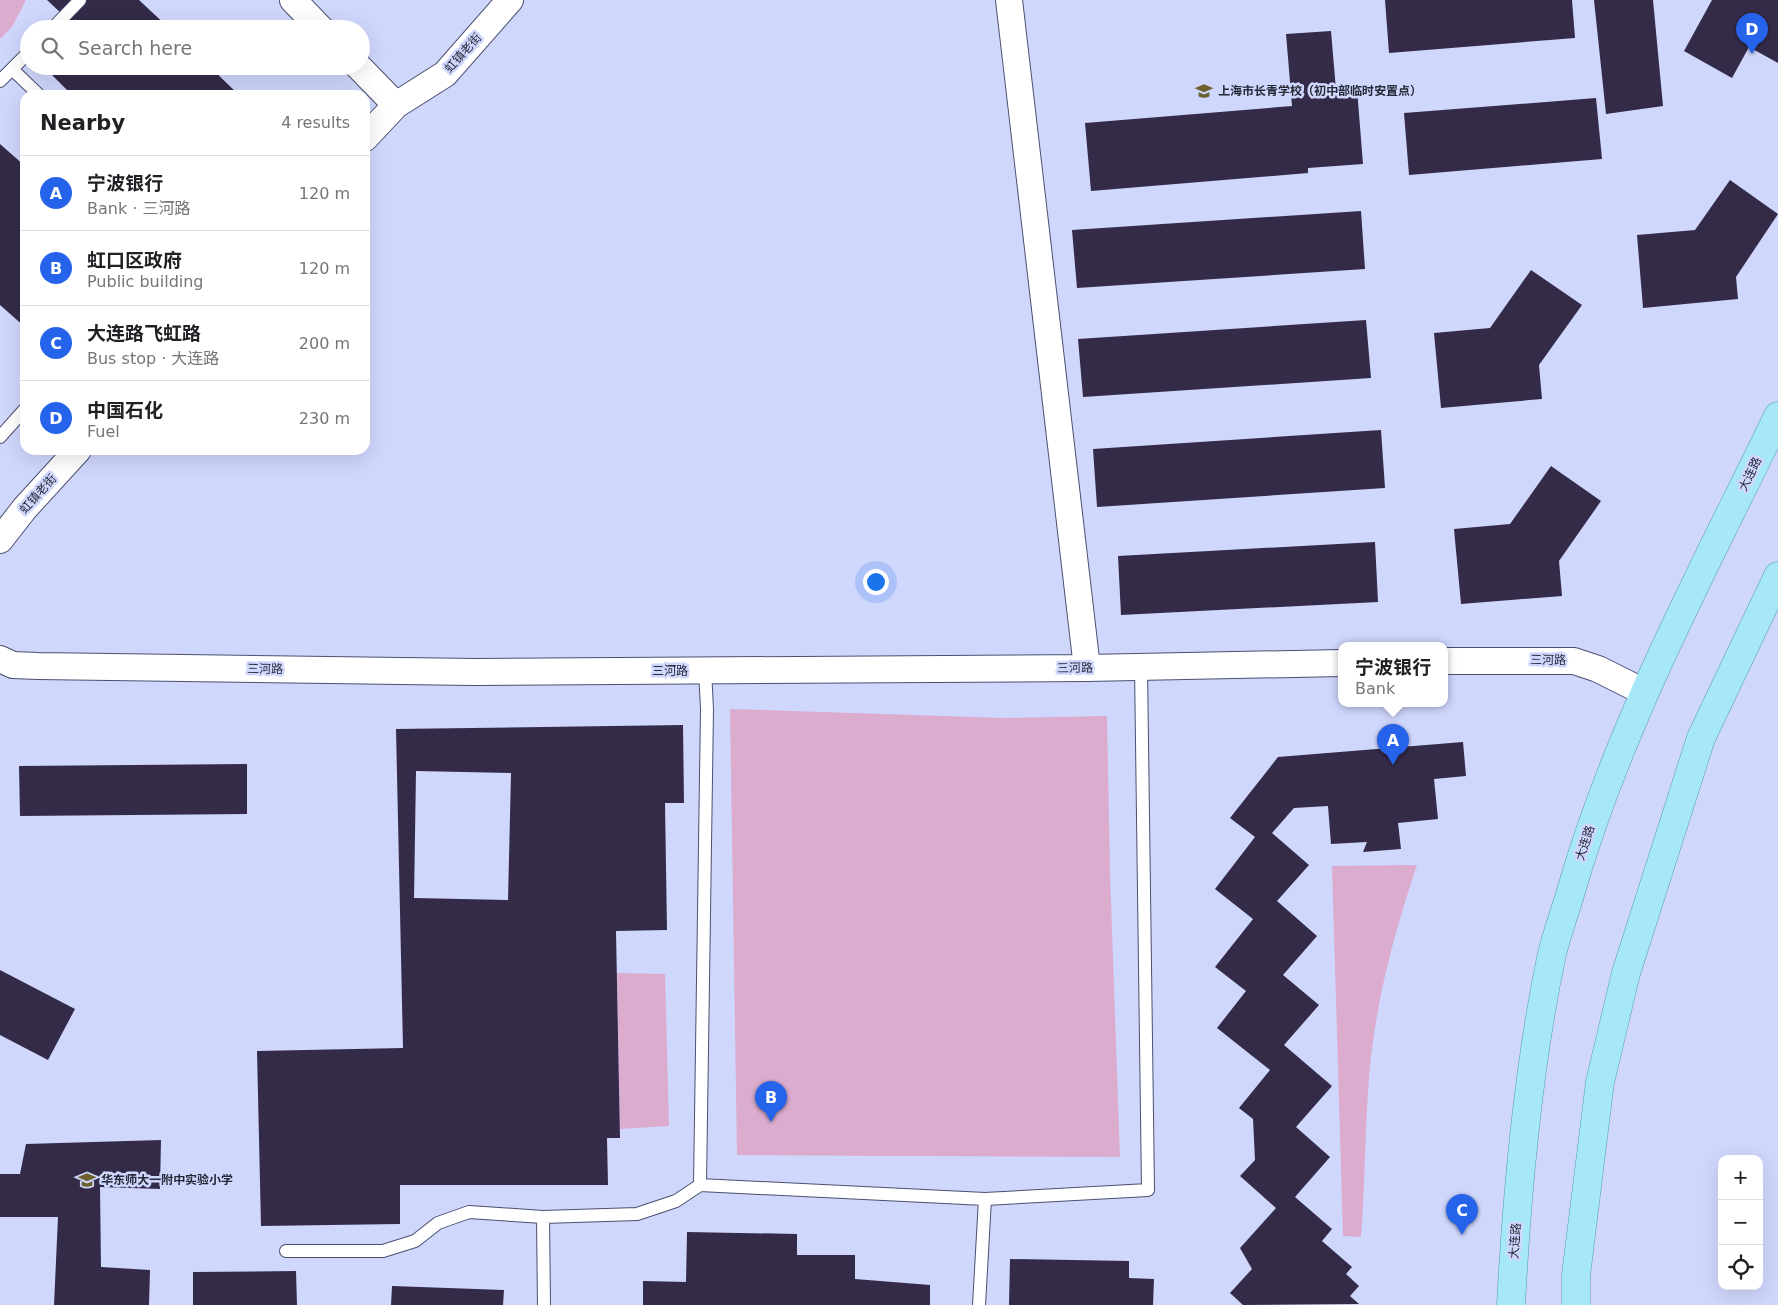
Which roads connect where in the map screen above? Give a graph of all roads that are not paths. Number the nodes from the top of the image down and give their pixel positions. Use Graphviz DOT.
graph roads {
  1 [pos="80,0"];
  2 [pos="293,0"];
  3 [pos="510,0"];
  4 [pos="1009,0"];
  5 [pos="61,20"];
  6 [pos="312,20"];
  7 [pos="20,61"];
  8 [pos="12,69"];
  9 [pos="367,75"];
  10 [pos="0,81"];
  11 [pos="34,90"];
  12 [pos="396,105"];
  13 [pos="370,133"];
  14 [pos="20,415"];
  15 [pos="1778,416"];
  16 [pos="0,437"];
  17 [pos="73,455"];
  18 [pos="0,540"];
  19 [pos="1778,576"];
  20 [pos="0,659"];
  21 [pos="1448,661"];
  22 [pos="1338,663"];
  23 [pos="1141,667"];
  24 [pos="1087,668"];
  25 [pos="705,670"];
  26 [pos="1644,692"];
  27 [pos="700,1186"];
  28 [pos="985,1199"];
  29 [pos="543,1217"];
  30 [pos="286,1251"];
  31 [pos="544,1305"];
  32 [pos="979,1305"];
  33 [pos="1511,1305"];
  34 [pos="1576,1305"];
  1 -- 5 [label="lane"];
  2 -- 6 [label="street"];
  3 -- 12 [label="street, 虹镇老街"];
  4 -- 24 [label="street"];
  7 -- 8 [label="lane"];
  8 -- 10 [label="lane"];
  8 -- 11 [label="lane"];
  9 -- 12 [label="street"];
  12 -- 13 [label="street, 虹镇老街"];
  14 -- 16 [label="lane"];
  15 -- 26 [label="main road, 大连路"];
  17 -- 18 [label="street, 虹镇老街"];
  19 -- 34 [label="main road"];
  20 -- 25 [label="street, 三河路"];
  21 -- 26 [label="street, 三河路"];
  22 -- 23 [label="street, 三河路"];
  23 -- 24 [label="street, 三河路"];
  23 -- 28 [label="lane"];
  24 -- 25 [label="street, 三河路"];
  25 -- 27 [label="lane"];
  26 -- 33 [label="main road, 大连路"];
  27 -- 28 [label="lane"];
  27 -- 29 [label="lane"];
  28 -- 32 [label="lane"];
  29 -- 30 [label="lane"];
  29 -- 31 [label="lane"];
}
